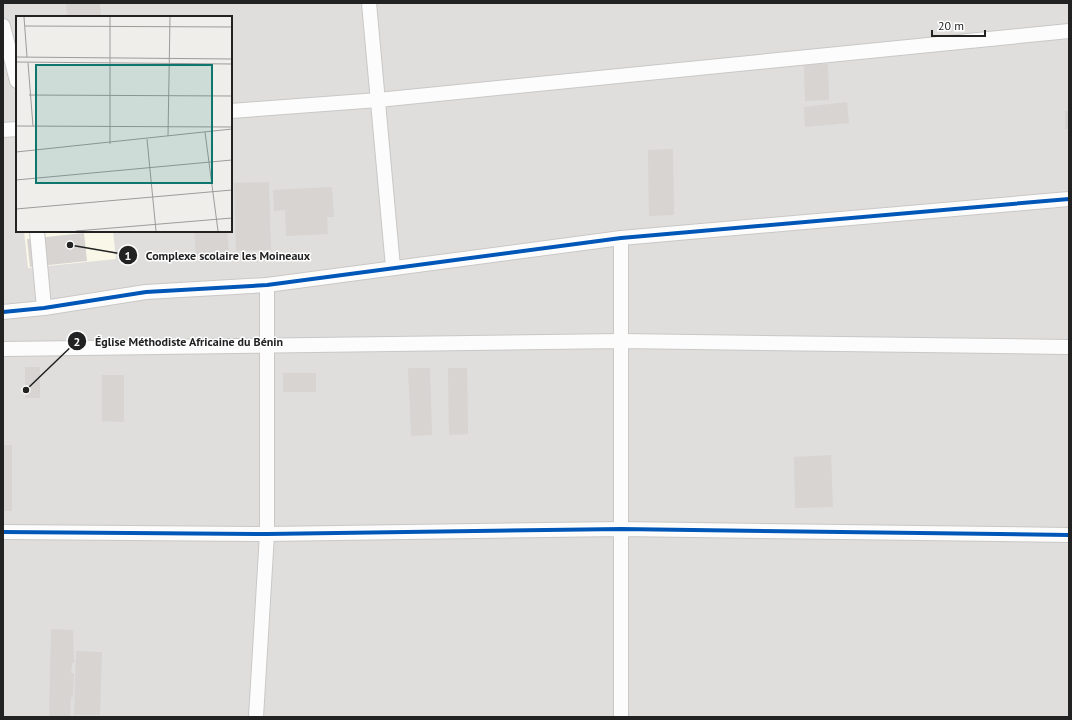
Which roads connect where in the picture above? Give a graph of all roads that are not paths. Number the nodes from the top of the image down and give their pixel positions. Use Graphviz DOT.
graph roads {
  1 [pos="369,3"];
  2 [pos="3,26"];
  3 [pos="1069,31"];
  4 [pos="16,77"];
  5 [pos="378,100"];
  6 [pos="232,112"];
  7 [pos="16,129"];
  8 [pos="3,130"];
  9 [pos="1069,199"];
  10 [pos="37,232"];
  11 [pos="621,238"];
  12 [pos="393,267"];
  13 [pos="267,285"];
  14 [pos="44,308"];
  15 [pos="3,312"];
  16 [pos="621,341"];
  17 [pos="267,346"];
  18 [pos="1069,347"];
  19 [pos="3,349"];
  20 [pos="621,529"];
  21 [pos="3,532"];
  22 [pos="267,534"];
  23 [pos="1069,535"];
  24 [pos="256,717"];
  25 [pos="621,717"];
  1 -- 5 [label="street"];
  2 -- 4 [label="street"];
  3 -- 5 [label="street"];
  5 -- 6 [label="street"];
  5 -- 12 [label="street"];
  7 -- 8 [label="street"];
  9 -- 11 [label="street"];
  10 -- 14 [label="street"];
  11 -- 12 [label="street"];
  11 -- 16 [label="street"];
  12 -- 13 [label="street"];
  13 -- 14 [label="street"];
  13 -- 17 [label="street"];
  14 -- 15 [label="street"];
  16 -- 17 [label="street"];
  16 -- 18 [label="street"];
  16 -- 20 [label="street"];
  17 -- 19 [label="street"];
  17 -- 22 [label="street"];
  20 -- 22 [label="street"];
  20 -- 23 [label="street"];
  20 -- 25 [label="street"];
  21 -- 22 [label="street"];
  22 -- 24 [label="street"];
}
